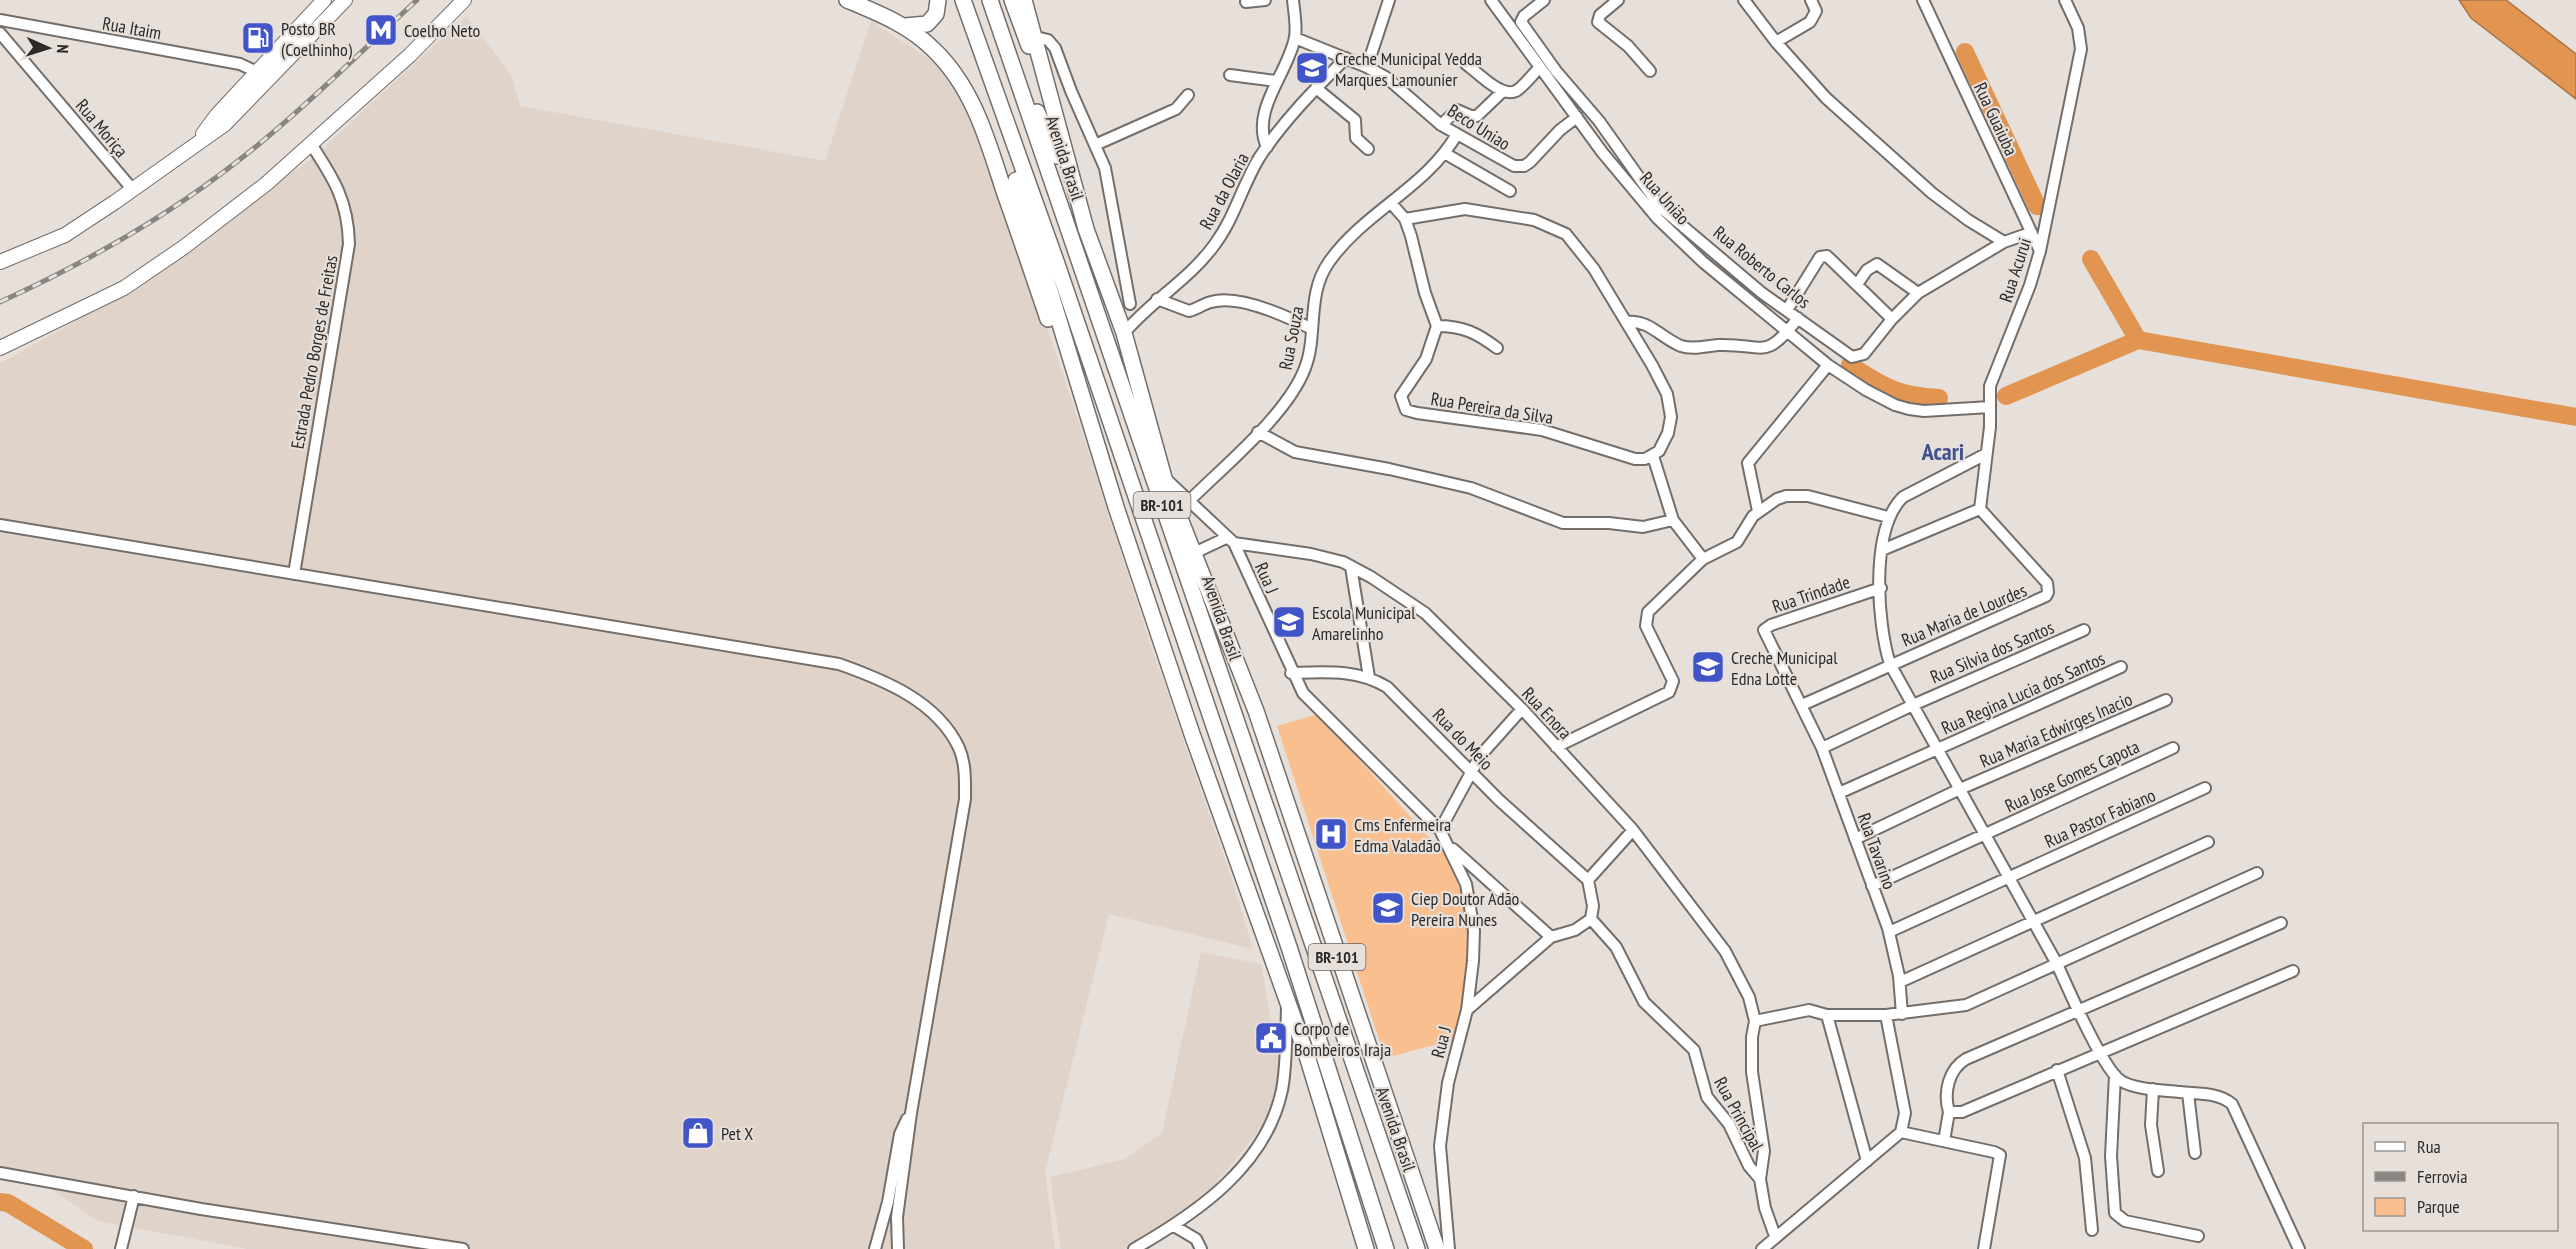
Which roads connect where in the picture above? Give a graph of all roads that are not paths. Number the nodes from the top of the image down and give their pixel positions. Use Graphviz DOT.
graph roads {
  1 [pos="324,0"];
  2 [pos="345,0"];
  3 [pos="464,0"];
  4 [pos="847,0"];
  5 [pos="938,0"];
  6 [pos="953,0"];
  7 [pos="963,0"];
  8 [pos="990,0"];
  9 [pos="1012,0"];
  10 [pos="1024,0"];
  11 [pos="1265,0"];
  12 [pos="1293,0"];
  13 [pos="1389,0"];
  14 [pos="1491,0"];
  15 [pos="1544,0"];
  16 [pos="1618,0"];
  17 [pos="1743,0"];
  18 [pos="1811,0"];
  19 [pos="1923,0"];
  20 [pos="2065,0"];
  21 [pos="1246,2"];
  22 [pos="0,20"];
  23 [pos="905,26"];
  24 [pos="0,33"];
  25 [pos="1035,37"];
  26 [pos="1295,38"];
  27 [pos="1776,42"];
  28 [pos="1346,58"];
  29 [pos="1466,64"];
  30 [pos="1367,67"];
  31 [pos="1540,67"];
  32 [pos="1015,70"];
  33 [pos="1650,71"];
  34 [pos="257,72"];
  35 [pos="1552,74"];
  36 [pos="1230,75"];
  37 [pos="1276,81"];
  38 [pos="1316,88"];
  39 [pos="1503,91"];
  40 [pos="1071,92"];
  41 [pos="1188,95"];
  42 [pos="1049,96"];
  43 [pos="1577,117"];
  44 [pos="1441,125"];
  45 [pos="1457,134"];
  46 [pos="196,142"];
  47 [pos="311,144"];
  48 [pos="1615,144"];
  49 [pos="1095,145"];
  50 [pos="1267,147"];
  51 [pos="1368,149"];
  52 [pos="1602,152"];
  53 [pos="1446,154"];
  54 [pos="1631,165"];
  55 [pos="1621,174"];
  56 [pos="133,190"];
  57 [pos="1510,191"];
  58 [pos="1391,202"];
  59 [pos="1405,219"];
  60 [pos="1086,229"];
  61 [pos="2030,233"];
  62 [pos="2004,242"];
  63 [pos="2040,251"];
  64 [pos="1,261"];
  65 [pos="1057,264"];
  66 [pos="1857,283"];
  67 [pos="1918,293"];
  68 [pos="1157,299"];
  69 [pos="1112,301"];
  70 [pos="1130,304"];
  71 [pos="1144,309"];
  72 [pos="1787,310"];
  73 [pos="1798,318"];
  74 [pos="1893,319"];
  75 [pos="1627,322"];
  76 [pos="1437,326"];
  77 [pos="1310,328"];
  78 [pos="1788,332"];
  79 [pos="1124,333"];
  80 [pos="0,348"];
  81 [pos="1497,348"];
  82 [pos="1828,365"];
  83 [pos="1084,401"];
  84 [pos="1990,407"];
  85 [pos="1258,432"];
  86 [pos="1986,454"];
  87 [pos="1653,456"];
  88 [pos="1104,467"];
  89 [pos="1164,478"];
  90 [pos="1189,501"];
  91 [pos="1980,509"];
  92 [pos="1758,511"];
  93 [pos="1888,518"];
  94 [pos="1673,520"];
  95 [pos="0,525"];
  96 [pos="1230,540"];
  97 [pos="1882,550"];
  98 [pos="1194,553"];
  99 [pos="1703,559"];
  100 [pos="1351,567"];
  101 [pos="294,574"];
  102 [pos="1881,588"];
  103 [pos="2084,630"];
  104 [pos="1890,664"];
  105 [pos="2121,667"];
  106 [pos="1291,673"];
  107 [pos="1369,677"];
  108 [pos="2166,700"];
  109 [pos="1802,705"];
  110 [pos="1913,705"];
  111 [pos="1522,709"];
  112 [pos="1556,747"];
  113 [pos="1822,748"];
  114 [pos="2173,748"];
  115 [pos="1938,750"];
  116 [pos="1470,770"];
  117 [pos="2205,788"];
  118 [pos="1960,789"];
  119 [pos="1213,790"];
  120 [pos="1839,793"];
  121 [pos="1440,830"];
  122 [pos="1633,830"];
  123 [pos="1985,834"];
  124 [pos="1855,839"];
  125 [pos="2208,842"];
  126 [pos="1450,847"];
  127 [pos="2257,873"];
  128 [pos="2008,878"];
  129 [pos="1588,880"];
  130 [pos="1872,886"];
  131 [pos="1591,919"];
  132 [pos="2031,921"];
  133 [pos="2281,923"];
  134 [pos="1889,932"];
  135 [pos="1551,937"];
  136 [pos="2057,964"];
  137 [pos="2293,971"];
  138 [pos="1900,982"];
  139 [pos="1287,1004"];
  140 [pos="1467,1010"];
  141 [pos="2077,1010"];
  142 [pos="1902,1014"];
  143 [pos="1827,1015"];
  144 [pos="1886,1015"];
  145 [pos="1755,1021"];
  146 [pos="1318,1039"];
  147 [pos="2101,1052"];
  148 [pos="2058,1070"];
  149 [pos="2115,1076"];
  150 [pos="2153,1089"];
  151 [pos="2188,1093"];
  152 [pos="1949,1112"];
  153 [pos="911,1113"];
  154 [pos="1901,1132"];
  155 [pos="1944,1141"];
  156 [pos="2195,1153"];
  157 [pos="1867,1161"];
  158 [pos="2158,1171"];
  159 [pos="0,1173"];
  160 [pos="1760,1179"];
  161 [pos="134,1196"];
  162 [pos="1174,1226"];
  163 [pos="2092,1230"];
  164 [pos="1775,1236"];
  165 [pos="2198,1236"];
  166 [pos="121,1249"];
  167 [pos="464,1249"];
  168 [pos="874,1249"];
  169 [pos="898,1249"];
  170 [pos="1134,1249"];
  171 [pos="1201,1249"];
  172 [pos="1366,1249"];
  173 [pos="1386,1249"];
  174 [pos="1417,1249"];
  175 [pos="1437,1249"];
  176 [pos="1449,1249"];
  177 [pos="1762,1249"];
  178 [pos="1984,1249"];
  179 [pos="2299,1249"];
  1 -- 34 [label="main road"];
  2 -- 46 [label="main road"];
  3 -- 47 [label="main road"];
  4 -- 23 [label="highway"];
  5 -- 23 [label="highway"];
  6 -- 83 [label="highway"];
  7 -- 65 [label="highway, BR-101"];
  8 -- 32 [label="highway, Avenida Brasil / BR-101"];
  9 -- 42 [label="highway, Avenida Brasil"];
  10 -- 25 [label="highway, Avenida Brasil"];
  11 -- 21 [label="street"];
  12 -- 26 [label="street"];
  13 -- 30 [label="street"];
  14 -- 31 [label="street, Rua União"];
  15 -- 35 [label="street, Rua Roberto Carlos"];
  16 -- 33 [label="street"];
  17 -- 27 [label="street"];
  18 -- 27 [label="street"];
  19 -- 61 [label="street, Rua Guaiuba"];
  20 -- 63 [label="street, Rua Acurui"];
  22 -- 34 [label="street, Rua Itaim"];
  23 -- 83 [label="highway"];
  24 -- 56 [label="street, Rua Moriça"];
  25 -- 40 [label="street"];
  25 -- 42 [label="highway, Avenida Brasil"];
  26 -- 28 [label="street, Beco Uniao"];
  26 -- 37 [label="street"];
  27 -- 62 [label="street"];
  28 -- 30 [label="street, Beco Uniao"];
  28 -- 38 [label="street, Rua da Olaria"];
  29 -- 39 [label="street"];
  30 -- 44 [label="street, Beco Uniao"];
  31 -- 35 [label="street, Rua União"];
  31 -- 39 [label="street"];
  32 -- 60 [label="highway"];
  32 -- 174 [label="highway, Avenida Brasil / BR-101"];
  34 -- 46 [label="main road"];
  35 -- 43 [label="street, Rua União"];
  35 -- 48 [label="street, Rua Roberto Carlos"];
  36 -- 37 [label="street"];
  37 -- 50 [label="street"];
  38 -- 50 [label="street, Rua da Olaria"];
  38 -- 51 [label="street"];
  39 -- 44 [label="street"];
  40 -- 42 [label="street"];
  40 -- 49 [label="street"];
  41 -- 49 [label="street"];
  42 -- 60 [label="highway, Avenida Brasil"];
  43 -- 45 [label="street, Beco Uniao"];
  43 -- 52 [label="street, Rua União"];
  44 -- 45 [label="street, Beco Uniao"];
  45 -- 53 [label="street"];
  46 -- 56 [label="main road"];
  47 -- 80 [label="main road"];
  47 -- 101 [label="street, Estrada Pedro Borges de Freitas"];
  48 -- 52 [label="street"];
  48 -- 54 [label="street, Rua Roberto Carlos"];
  49 -- 70 [label="street"];
  50 -- 68 [label="street, Rua da Olaria"];
  52 -- 55 [label="street, Rua União"];
  53 -- 57 [label="street"];
  53 -- 58 [label="street, Rua Souza"];
  54 -- 55 [label="street"];
  54 -- 72 [label="street, Rua Roberto Carlos"];
  55 -- 78 [label="street, Rua União"];
  56 -- 64 [label="main road"];
  58 -- 59 [label="street"];
  58 -- 77 [label="street, Rua Souza"];
  59 -- 75 [label="street"];
  59 -- 76 [label="street"];
  60 -- 69 [label="highway, Avenida Brasil / BR-101"];
  61 -- 62 [label="street, Rua Roberto Carlos"];
  61 -- 63 [label="street, Rua Guaiuba"];
  62 -- 67 [label="street, Rua Roberto Carlos"];
  63 -- 84 [label="street, Rua Acurui"];
  65 -- 88 [label="highway"];
  65 -- 146 [label="highway, BR-101"];
  66 -- 67 [label="street"];
  66 -- 72 [label="street"];
  66 -- 74 [label="street"];
  67 -- 74 [label="street, Rua Roberto Carlos"];
  68 -- 71 [label="street, Rua da Olaria"];
  68 -- 77 [label="street"];
  69 -- 70 [label="street"];
  69 -- 79 [label="highway, Avenida Brasil / BR-101"];
  70 -- 71 [label="street"];
  71 -- 79 [label="street, Rua da Olaria"];
  72 -- 73 [label="street, Rua Roberto Carlos"];
  73 -- 74 [label="street, Rua Roberto Carlos"];
  73 -- 78 [label="street"];
  75 -- 78 [label="street"];
  75 -- 87 [label="street"];
  76 -- 81 [label="street"];
  76 -- 87 [label="street, Rua Pereira da Silva"];
  77 -- 85 [label="street, Rua Souza"];
  78 -- 82 [label="street, Rua União"];
  79 -- 89 [label="highway, Avenida Brasil / BR-101"];
  82 -- 84 [label="street, Rua União"];
  82 -- 92 [label="street"];
  83 -- 88 [label="highway"];
  84 -- 86 [label="street, Rua Acurui"];
  85 -- 90 [label="street, Rua Souza"];
  85 -- 94 [label="street"];
  86 -- 91 [label="street, Rua Acurui"];
  86 -- 93 [label="street"];
  87 -- 94 [label="street"];
  88 -- 119 [label="highway, BR-101"];
  89 -- 90 [label="street"];
  89 -- 98 [label="highway, Avenida Brasil / BR-101"];
  90 -- 96 [label="street"];
  91 -- 97 [label="street"];
  91 -- 104 [label="street, Rua Maria de Lourdes"];
  92 -- 93 [label="street"];
  92 -- 99 [label="street"];
  93 -- 97 [label="street"];
  94 -- 99 [label="street"];
  95 -- 101 [label="street"];
  96 -- 98 [label="street"];
  96 -- 100 [label="street, Rua Enora"];
  96 -- 106 [label="street, Rua J"];
  97 -- 102 [label="street"];
  98 -- 175 [label="highway, Avenida Brasil / BR-101"];
  99 -- 112 [label="street"];
  100 -- 107 [label="street"];
  100 -- 111 [label="street, Rua Enora"];
  101 -- 153 [label="street"];
  102 -- 104 [label="street"];
  102 -- 109 [label="street, Rua Trindade"];
  103 -- 110 [label="street, Rua Silvia dos Santos"];
  104 -- 109 [label="street, Rua Maria de Lourdes"];
  104 -- 110 [label="street"];
  105 -- 115 [label="street, Rua Regina Lucia dos Santos"];
  106 -- 107 [label="street, Rua do Meio"];
  106 -- 121 [label="street, Rua J"];
  107 -- 116 [label="street, Rua do Meio"];
  108 -- 118 [label="street, Rua Maria Edwirges Inacio"];
  109 -- 113 [label="street, Rua Tavarino"];
  110 -- 113 [label="street, Rua Silvia dos Santos"];
  110 -- 115 [label="street"];
  111 -- 112 [label="street, Rua Enora"];
  111 -- 116 [label="street"];
  112 -- 122 [label="street, Rua Enora"];
  113 -- 120 [label="street, Rua Tavarino"];
  114 -- 123 [label="street, Rua Jose Gomes Capota"];
  115 -- 118 [label="street"];
  115 -- 120 [label="street, Rua Regina Lucia dos Santos"];
  116 -- 121 [label="street"];
  116 -- 129 [label="street, Rua do Meio"];
  117 -- 128 [label="street, Rua Pastor Fabiano"];
  118 -- 123 [label="street"];
  118 -- 124 [label="street, Rua Maria Edwirges Inacio"];
  119 -- 139 [label="highway, BR-101"];
  119 -- 146 [label="highway"];
  120 -- 124 [label="street, Rua Tavarino"];
  121 -- 126 [label="street, Rua J"];
  122 -- 129 [label="street"];
  122 -- 145 [label="street, Rua Enora"];
  123 -- 128 [label="street"];
  123 -- 130 [label="street, Rua Jose Gomes Capota"];
  124 -- 130 [label="street, Rua Tavarino"];
  125 -- 132 [label="street"];
  126 -- 135 [label="street, Rua J"];
  126 -- 140 [label="street, Rua J"];
  127 -- 136 [label="street"];
  128 -- 132 [label="street"];
  128 -- 134 [label="street, Rua Pastor Fabiano"];
  129 -- 131 [label="street"];
  130 -- 134 [label="street, Rua Tavarino"];
  131 -- 135 [label="street"];
  131 -- 160 [label="street, Rua Principal"];
  132 -- 136 [label="street"];
  132 -- 138 [label="street"];
  133 -- 141 [label="street"];
  134 -- 138 [label="street, Rua Tavarino"];
  135 -- 140 [label="street"];
  136 -- 141 [label="street"];
  136 -- 142 [label="street"];
  137 -- 147 [label="street"];
  138 -- 142 [label="street, Rua Tavarino"];
  139 -- 162 [label="street"];
  139 -- 172 [label="highway, BR-101"];
  140 -- 176 [label="street, Rua J"];
  141 -- 147 [label="street"];
  141 -- 152 [label="street"];
  142 -- 144 [label="street"];
  143 -- 144 [label="street"];
  143 -- 145 [label="street"];
  143 -- 157 [label="street"];
  144 -- 154 [label="street"];
  145 -- 160 [label="street"];
  146 -- 173 [label="highway, BR-101"];
  147 -- 148 [label="street"];
  147 -- 149 [label="street"];
  148 -- 152 [label="street"];
  148 -- 163 [label="street"];
  149 -- 150 [label="street"];
  149 -- 165 [label="street"];
  150 -- 151 [label="street"];
  150 -- 158 [label="street"];
  151 -- 156 [label="street"];
  151 -- 179 [label="street"];
  152 -- 155 [label="street"];
  153 -- 168 [label="street"];
  153 -- 169 [label="street"];
  154 -- 155 [label="street"];
  154 -- 157 [label="street"];
  155 -- 178 [label="street"];
  157 -- 164 [label="street"];
  159 -- 161 [label="street"];
  160 -- 164 [label="street"];
  161 -- 166 [label="street"];
  161 -- 167 [label="street"];
  162 -- 170 [label="street"];
  162 -- 171 [label="street"];
  164 -- 177 [label="street"];
}
